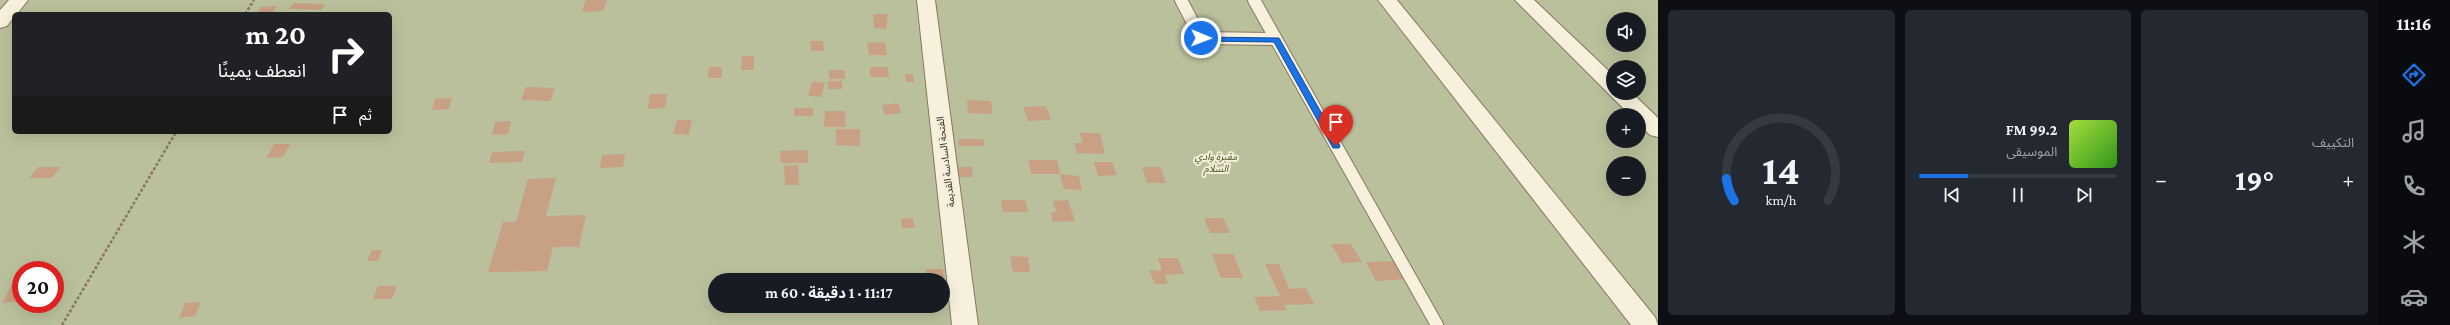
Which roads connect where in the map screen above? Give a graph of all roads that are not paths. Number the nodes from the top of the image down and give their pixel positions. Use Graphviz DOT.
graph roads {
  1 [pos="19,0"];
  2 [pos="926,0"];
  3 [pos="1181,0"];
  4 [pos="1254,0"];
  5 [pos="1387,0"];
  6 [pos="1524,0"];
  7 [pos="0,22"];
  8 [pos="1276,40"];
  9 [pos="1606,79"];
  10 [pos="1627,100"];
  11 [pos="1658,130"];
  12 [pos="964,325"];
  13 [pos="1437,325"];
  14 [pos="1646,325"];
  1 -- 7 [label="street"];
  2 -- 12 [label="street, الفتحة السادسة القديمة"];
  3 -- 8 [label="lane"];
  4 -- 8 [label="lane"];
  5 -- 14 [label="street"];
  6 -- 9 [label="street"];
  8 -- 13 [label="lane"];
  10 -- 11 [label="street"];
}
